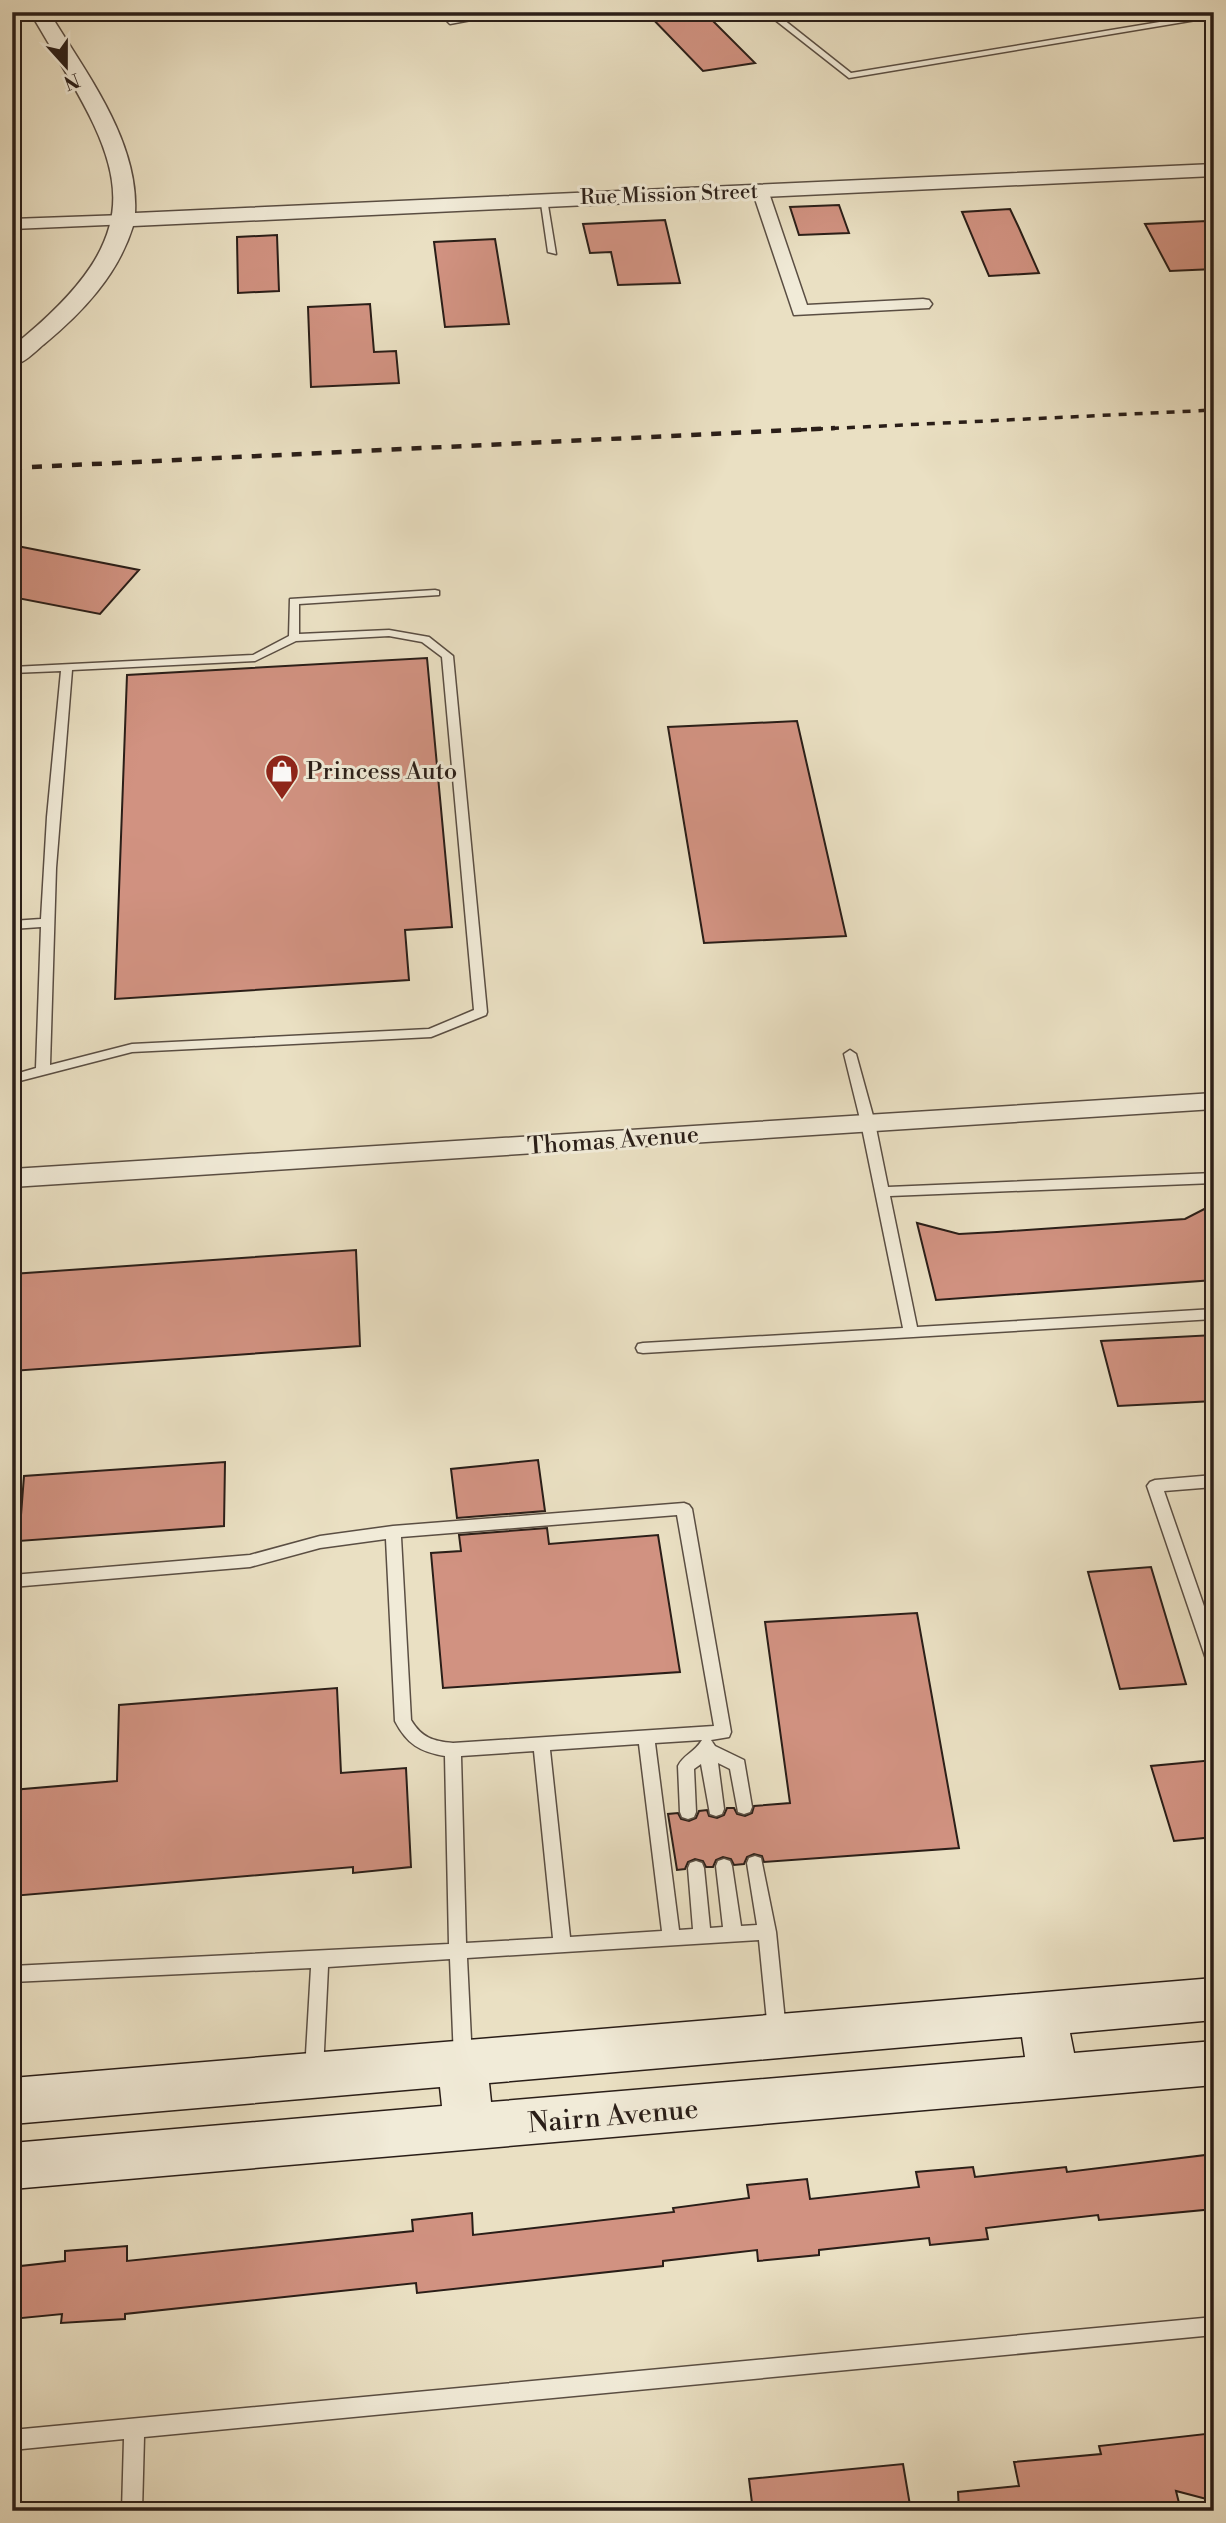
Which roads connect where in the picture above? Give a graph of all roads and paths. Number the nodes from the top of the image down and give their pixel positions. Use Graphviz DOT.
graph roads {
  1 [pos="39,12"];
  2 [pos="442,12"];
  3 [pos="510,12"];
  4 [pos="769,12"];
  5 [pos="1214,15"];
  6 [pos="1214,170"];
  7 [pos="761,190"];
  8 [pos="542,199"];
  9 [pos="124,220"];
  10 [pos="12,224"];
  11 [pos="553,252"];
  12 [pos="923,303"];
  13 [pos="12,359"];
  14 [pos="435,593"];
  15 [pos="294,638"];
  16 [pos="67,667"];
  17 [pos="12,670"];
  18 [pos="46,923"];
  19 [pos="12,925"];
  20 [pos="850,1054"];
  21 [pos="43,1069"];
  22 [pos="12,1079"];
  23 [pos="1214,1101"];
  24 [pos="868,1123"];
  25 [pos="12,1178"];
  26 [pos="1214,1178"];
  27 [pos="882,1192"];
  28 [pos="1214,1314"];
  29 [pos="911,1333"];
  30 [pos="643,1348"];
  31 [pos="1214,1481"];
  32 [pos="393,1532"];
  33 [pos="12,1581"];
  34 [pos="1214,1659"];
  35 [pos="706,1733"];
  36 [pos="646,1736"];
  37 [pos="541,1744"];
  38 [pos="453,1750"];
  39 [pos="708,1750"];
  40 [pos="744,1807"];
  41 [pos="716,1809"];
  42 [pos="688,1812"];
  43 [pos="755,1863"];
  44 [pos="724,1866"];
  45 [pos="696,1868"];
  46 [pos="767,1932"];
  47 [pos="733,1934"];
  48 [pos="702,1936"];
  49 [pos="671,1938"];
  50 [pos="562,1945"];
  51 [pos="458,1951"];
  52 [pos="320,1960"];
  53 [pos="12,1974"];
  54 [pos="1214,2000"];
  55 [pos="1042,2014"];
  56 [pos="777,2036"];
  57 [pos="463,2061"];
  58 [pos="1214,2063"];
  59 [pos="314,2074"];
  60 [pos="1054,2078"];
  61 [pos="12,2101"];
  62 [pos="468,2127"];
  63 [pos="12,2166"];
  64 [pos="1214,2326"];
  65 [pos="134,2428"];
  66 [pos="12,2440"];
  67 [pos="132,2511"];
  1 -- 9 [label="street"];
  2 -- 3 [label="lane"];
  4 -- 5 [label="lane"];
  6 -- 7 [label="street, Rue Mission Street"];
  7 -- 8 [label="street, Rue Mission Street"];
  7 -- 12 [label="street"];
  8 -- 9 [label="street, Rue Mission Street"];
  8 -- 11 [label="lane"];
  9 -- 10 [label="street"];
  9 -- 13 [label="street"];
  14 -- 15 [label="lane"];
  15 -- 16 [label="lane"];
  15 -- 21 [label="lane"];
  16 -- 17 [label="lane"];
  16 -- 18 [label="lane"];
  18 -- 19 [label="lane"];
  18 -- 21 [label="lane"];
  20 -- 24 [label="lane"];
  21 -- 22 [label="lane"];
  23 -- 24 [label="street, Thomas Avenue"];
  24 -- 25 [label="street, Thomas Avenue"];
  24 -- 27 [label="lane"];
  26 -- 27 [label="lane"];
  27 -- 29 [label="lane"];
  28 -- 29 [label="lane"];
  29 -- 30 [label="lane"];
  31 -- 34 [label="lane"];
  32 -- 33 [label="lane"];
  32 -- 35 [label="lane"];
  32 -- 38 [label="lane"];
  35 -- 36 [label="lane"];
  35 -- 39 [label="lane"];
  36 -- 37 [label="lane"];
  36 -- 49 [label="lane"];
  37 -- 38 [label="lane"];
  37 -- 50 [label="lane"];
  38 -- 51 [label="lane"];
  39 -- 40 [label="lane"];
  39 -- 41 [label="lane"];
  39 -- 42 [label="lane"];
  43 -- 46 [label="lane"];
  44 -- 47 [label="lane"];
  45 -- 48 [label="lane"];
  46 -- 47 [label="lane"];
  46 -- 56 [label="lane"];
  47 -- 48 [label="lane"];
  48 -- 49 [label="lane"];
  49 -- 50 [label="lane"];
  50 -- 51 [label="lane"];
  51 -- 52 [label="lane"];
  51 -- 57 [label="lane"];
  52 -- 53 [label="lane"];
  52 -- 59 [label="lane"];
  54 -- 55 [label="main road"];
  55 -- 56 [label="main road"];
  55 -- 60 [label="main road"];
  56 -- 57 [label="main road"];
  57 -- 59 [label="main road"];
  57 -- 62 [label="main road"];
  58 -- 60 [label="main road, Nairn Avenue"];
  59 -- 61 [label="main road"];
  60 -- 62 [label="main road, Nairn Avenue"];
  62 -- 63 [label="main road, Nairn Avenue"];
  64 -- 65 [label="lane"];
  65 -- 66 [label="lane"];
  65 -- 67 [label="lane"];
}
